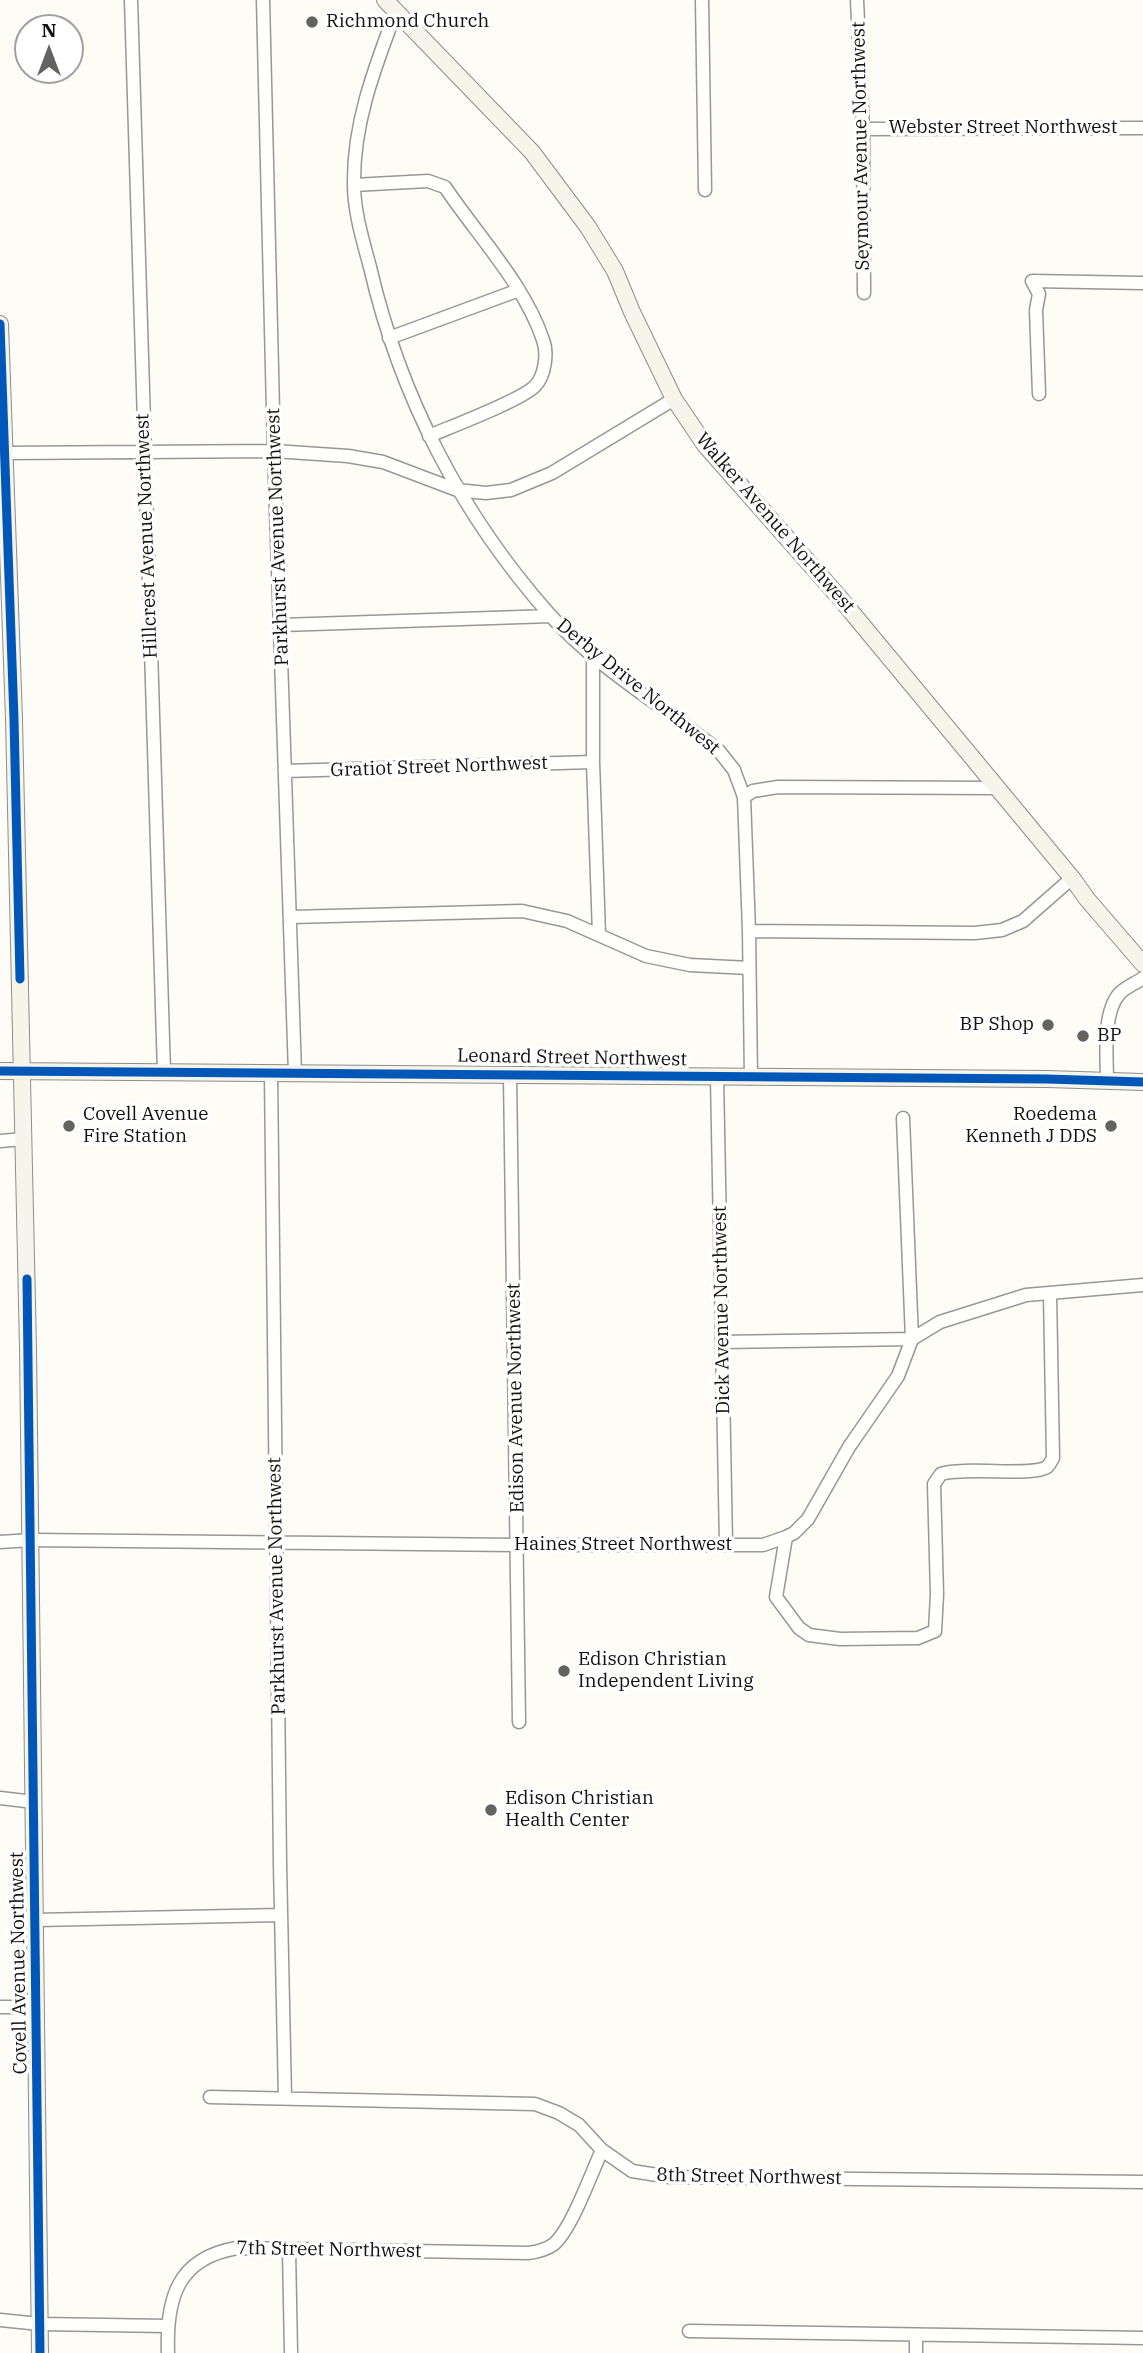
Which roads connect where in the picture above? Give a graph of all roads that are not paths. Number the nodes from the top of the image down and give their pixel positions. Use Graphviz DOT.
graph roads {
  1 [pos="131,0"];
  2 [pos="263,0"];
  3 [pos="702,0"];
  4 [pos="857,0"];
  5 [pos="391,6"];
  6 [pos="1143,128"];
  7 [pos="863,129"];
  8 [pos="354,185"];
  9 [pos="705,190"];
  10 [pos="1143,284"];
  11 [pos="519,290"];
  12 [pos="864,293"];
  13 [pos="0,324"];
  14 [pos="389,338"];
  15 [pos="1039,394"];
  16 [pos="674,399"];
  17 [pos="429,436"];
  18 [pos="145,451"];
  19 [pos="274,451"];
  20 [pos="4,453"];
  21 [pos="457,490"];
  22 [pos="3,498"];
  23 [pos="551,616"];
  24 [pos="282,625"];
  25 [pos="593,655"];
  26 [pos="593,762"];
  27 [pos="285,771"];
  28 [pos="997,789"];
  29 [pos="744,797"];
  30 [pos="1072,878"];
  31 [pos="291,917"];
  32 [pos="750,931"];
  33 [pos="599,934"];
  34 [pos="1143,964"];
  35 [pos="749,968"];
  36 [pos="1143,978"];
  37 [pos="0,1071"];
  38 [pos="22,1071"];
  39 [pos="164,1072"];
  40 [pos="271,1073"];
  41 [pos="295,1073"];
  42 [pos="510,1075"];
  43 [pos="717,1077"];
  44 [pos="751,1078"];
  45 [pos="1107,1081"];
  46 [pos="1143,1082"];
  47 [pos="903,1118"];
  48 [pos="24,1139"];
  49 [pos="0,1141"];
  50 [pos="1143,1285"];
  51 [pos="1049,1294"];
  52 [pos="912,1339"];
  53 [pos="722,1342"];
  54 [pos="786,1538"];
  55 [pos="32,1540"];
  56 [pos="0,1542"];
  57 [pos="277,1542"];
  58 [pos="726,1544"];
  59 [pos="518,1545"];
  60 [pos="519,1722"];
  61 [pos="0,1798"];
  62 [pos="34,1802"];
  63 [pos="281,1916"];
  64 [pos="36,1920"];
  65 [pos="0,2007"];
  66 [pos="37,2007"];
  67 [pos="210,2097"];
  68 [pos="285,2098"];
  69 [pos="602,2150"];
  70 [pos="1143,2182"];
  71 [pos="289,2250"];
  72 [pos="0,2320"];
  73 [pos="40,2324"];
  74 [pos="167,2326"];
  75 [pos="689,2331"];
  76 [pos="916,2336"];
  77 [pos="1143,2338"];
  78 [pos="40,2353"];
  79 [pos="168,2353"];
  80 [pos="291,2353"];
  81 [pos="916,2353"];
  1 -- 18 [label="street, Hillcrest Avenue Northwest"];
  2 -- 19 [label="street, Parkhurst Avenue Northwest"];
  3 -- 9 [label="street"];
  4 -- 7 [label="street, Seymour Avenue Northwest"];
  5 -- 8 [label="street, Derby Drive Northwest"];
  5 -- 16 [label="main road, Walker Avenue Northwest"];
  6 -- 7 [label="street, Webster Street Northwest"];
  7 -- 12 [label="street, Seymour Avenue Northwest"];
  8 -- 11 [label="street"];
  8 -- 14 [label="street, Derby Drive Northwest"];
  10 -- 15 [label="street"];
  11 -- 14 [label="street"];
  11 -- 17 [label="street"];
  13 -- 20 [label="main road, Covell Avenue Northwest"];
  14 -- 17 [label="street, Derby Drive Northwest"];
  16 -- 21 [label="street"];
  16 -- 28 [label="main road, Walker Avenue Northwest"];
  17 -- 21 [label="street, Derby Drive Northwest"];
  18 -- 19 [label="street"];
  18 -- 20 [label="street"];
  18 -- 39 [label="street, Hillcrest Avenue Northwest"];
  19 -- 21 [label="street"];
  19 -- 24 [label="street, Parkhurst Avenue Northwest"];
  20 -- 22 [label="main road, Covell Avenue Northwest"];
  21 -- 23 [label="street, Derby Drive Northwest"];
  22 -- 38 [label="main road, Covell Avenue Northwest"];
  23 -- 24 [label="street"];
  23 -- 25 [label="street, Derby Drive Northwest"];
  24 -- 27 [label="street, Parkhurst Avenue Northwest"];
  25 -- 26 [label="street"];
  25 -- 29 [label="street, Derby Drive Northwest"];
  26 -- 27 [label="street, Gratiot Street Northwest"];
  26 -- 33 [label="street"];
  27 -- 31 [label="street, Parkhurst Avenue Northwest"];
  28 -- 29 [label="street"];
  28 -- 30 [label="main road, Walker Avenue Northwest"];
  29 -- 32 [label="street, Derby Drive Northwest"];
  30 -- 32 [label="street"];
  30 -- 34 [label="main road, Walker Avenue Northwest"];
  31 -- 33 [label="street"];
  31 -- 41 [label="street, Parkhurst Avenue Northwest"];
  32 -- 35 [label="street, Derby Drive Northwest"];
  33 -- 35 [label="street"];
  35 -- 44 [label="street, Derby Drive Northwest"];
  36 -- 45 [label="street"];
  37 -- 38 [label="main road, Leonard Street Northwest"];
  38 -- 39 [label="main road, Leonard Street Northwest"];
  38 -- 48 [label="main road, Covell Avenue Northwest"];
  39 -- 40 [label="main road, Leonard Street Northwest"];
  40 -- 41 [label="main road, Leonard Street Northwest"];
  40 -- 57 [label="street, Parkhurst Avenue Northwest"];
  41 -- 42 [label="main road, Leonard Street Northwest"];
  42 -- 43 [label="main road, Leonard Street Northwest"];
  42 -- 59 [label="street, Edison Avenue Northwest"];
  43 -- 44 [label="main road, Leonard Street Northwest"];
  43 -- 53 [label="street, Dick Avenue Northwest"];
  44 -- 45 [label="main road, Leonard Street Northwest"];
  45 -- 46 [label="main road, Leonard Street Northwest"];
  47 -- 52 [label="street"];
  48 -- 49 [label="street"];
  48 -- 55 [label="main road, Covell Avenue Northwest"];
  50 -- 51 [label="street"];
  51 -- 52 [label="street"];
  51 -- 54 [label="street"];
  52 -- 53 [label="street"];
  52 -- 54 [label="street"];
  53 -- 58 [label="street, Dick Avenue Northwest"];
  54 -- 58 [label="street, Haines Street Northwest"];
  55 -- 56 [label="street, Haines Street Northwest"];
  55 -- 57 [label="street, Haines Street Northwest"];
  55 -- 62 [label="main road, Covell Avenue Northwest"];
  57 -- 59 [label="street, Haines Street Northwest"];
  57 -- 63 [label="street, Parkhurst Avenue Northwest"];
  58 -- 59 [label="street, Haines Street Northwest"];
  59 -- 60 [label="street, Edison Avenue Northwest"];
  61 -- 62 [label="street"];
  62 -- 64 [label="main road, Covell Avenue Northwest"];
  63 -- 64 [label="street"];
  63 -- 68 [label="street, Parkhurst Avenue Northwest"];
  64 -- 66 [label="main road, Covell Avenue Northwest"];
  65 -- 66 [label="street"];
  66 -- 73 [label="main road, Covell Avenue Northwest"];
  67 -- 68 [label="street, 8th Street Northwest"];
  68 -- 69 [label="street, 8th Street Northwest"];
  69 -- 70 [label="street, 8th Street Northwest"];
  69 -- 71 [label="street, 7th Street Northwest"];
  71 -- 74 [label="street, 7th Street Northwest"];
  71 -- 80 [label="street"];
  72 -- 73 [label="street"];
  73 -- 74 [label="street"];
  73 -- 78 [label="main road, Covell Avenue Northwest"];
  74 -- 79 [label="street, 7th Street Northwest"];
  75 -- 76 [label="street"];
  76 -- 77 [label="street"];
  76 -- 81 [label="street"];
}
